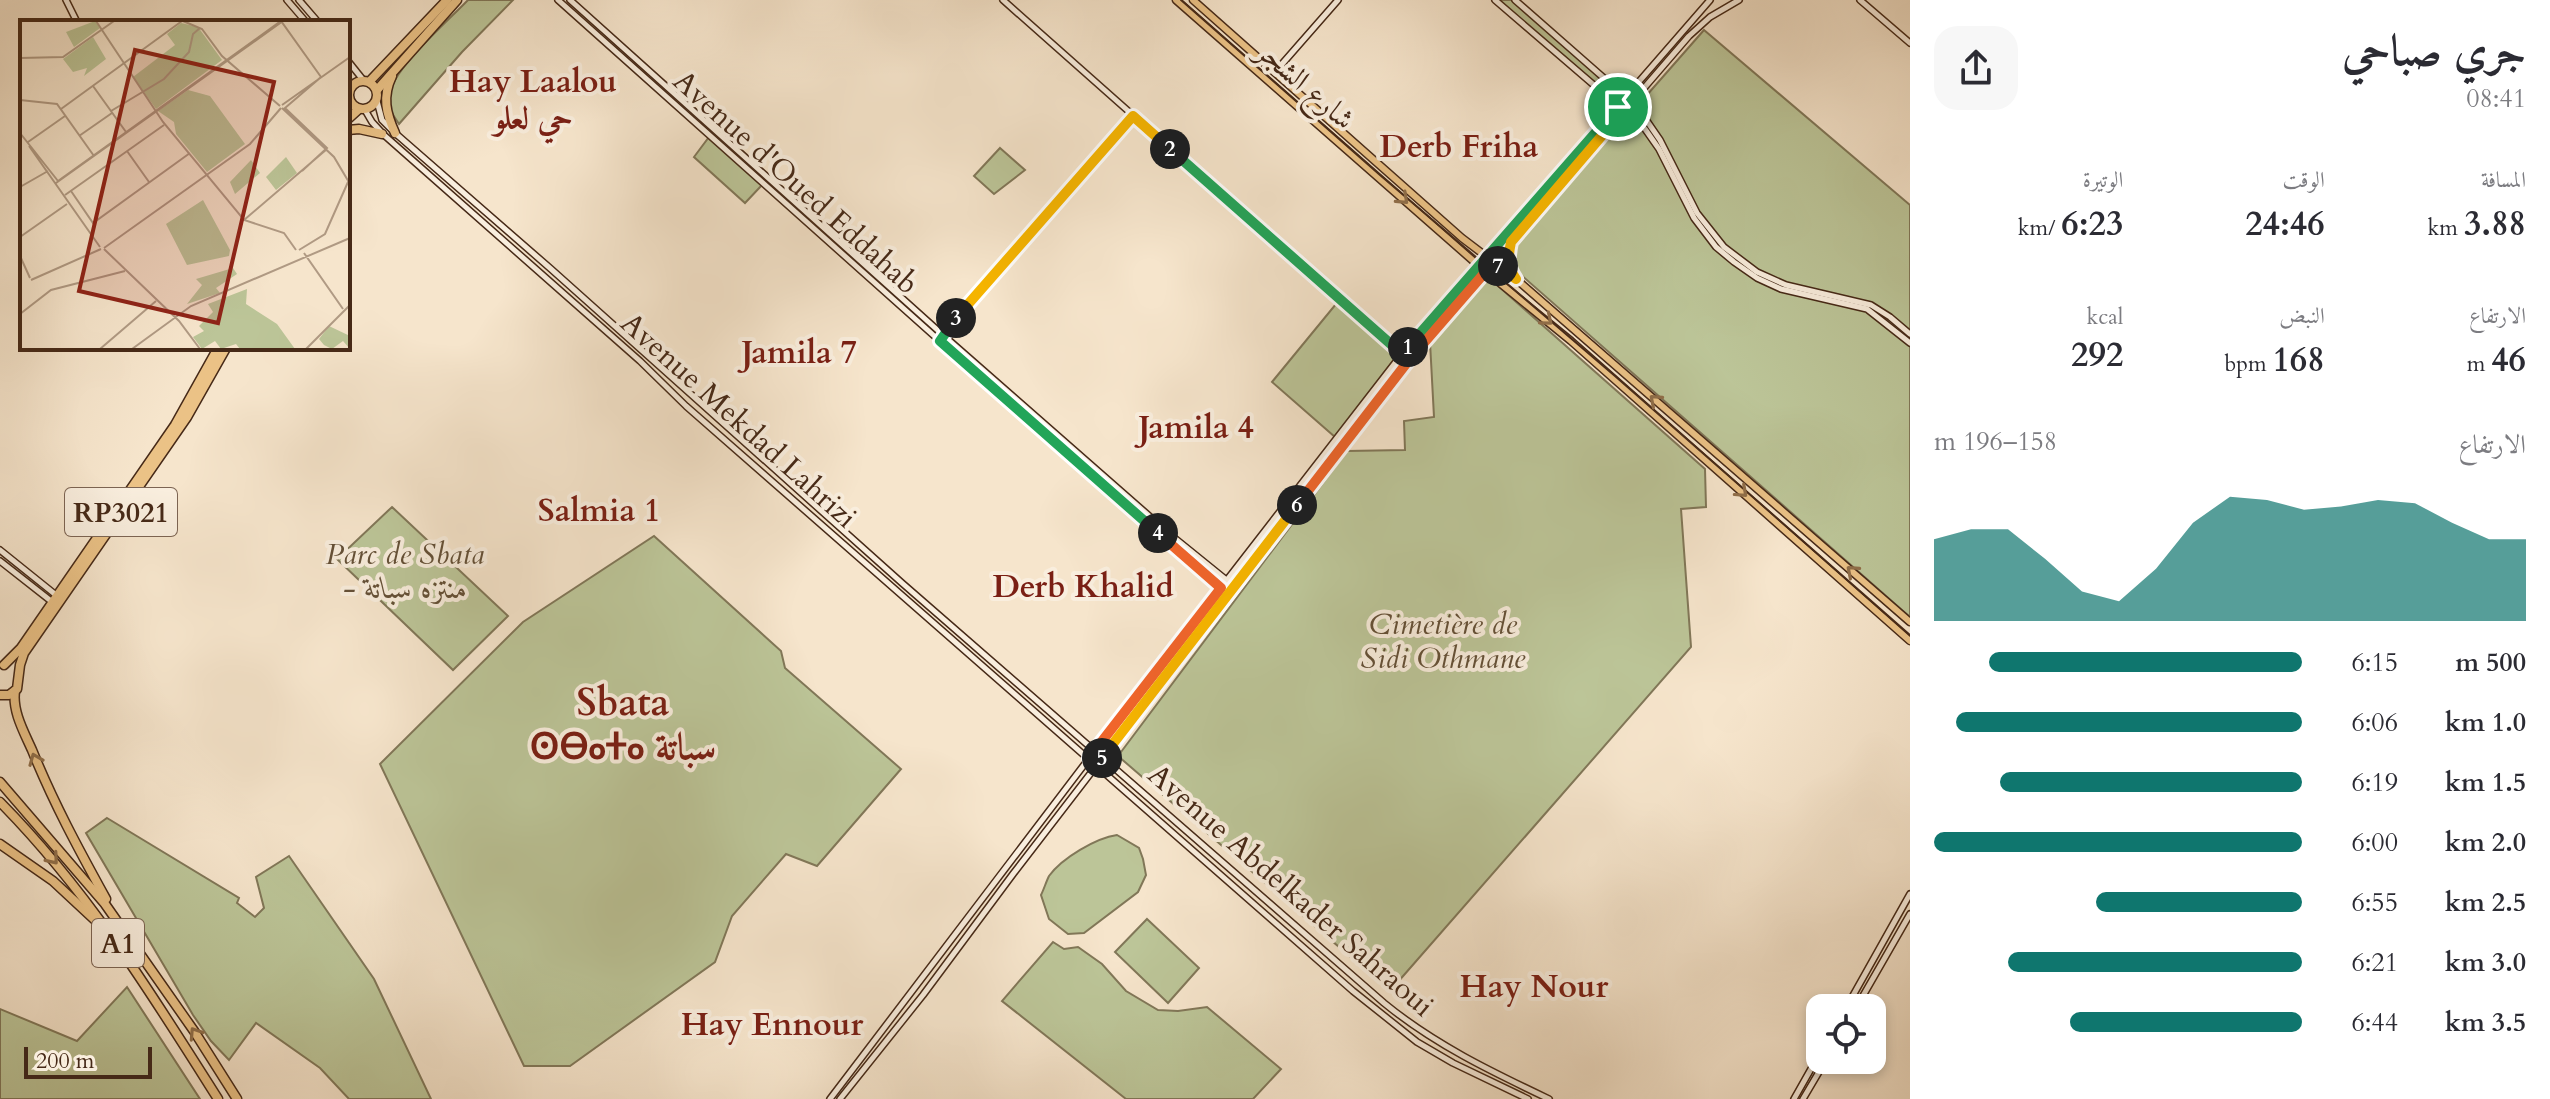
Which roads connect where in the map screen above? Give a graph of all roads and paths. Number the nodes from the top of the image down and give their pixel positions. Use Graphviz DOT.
graph roads {
  1 [pos="66,0"];
  2 [pos="287,0"];
  3 [pos="299,0"];
  4 [pos="447,0"];
  5 [pos="457,0"];
  6 [pos="558,0"];
  7 [pos="570,0"];
  8 [pos="1003,0"];
  9 [pos="1176,0"];
  10 [pos="1193,0"];
  11 [pos="1338,0"];
  12 [pos="1495,0"];
  13 [pos="1515,0"];
  14 [pos="1710,0"];
  15 [pos="1739,0"];
  16 [pos="1860,0"];
  17 [pos="76,20"];
  18 [pos="304,20"];
  19 [pos="316,20"];
  20 [pos="1910,43"];
  21 [pos="350,63"];
  22 [pos="398,65"];
  23 [pos="1275,72"];
  24 [pos="366,81"];
  25 [pos="350,83"];
  26 [pos="377,90"];
  27 [pos="1629,99"];
  28 [pos="377,101"];
  29 [pos="350,103"];
  30 [pos="362,109"];
  31 [pos="1620,109"];
  32 [pos="1133,116"];
  33 [pos="350,118"];
  34 [pos="350,130"];
  35 [pos="395,133"];
  36 [pos="382,134"];
  37 [pos="1511,242"];
  38 [pos="1487,257"];
  39 [pos="1494,262"];
  40 [pos="1479,266"];
  41 [pos="1486,271"];
  42 [pos="1516,279"];
  43 [pos="1910,334"];
  44 [pos="941,338"];
  45 [pos="1910,343"];
  46 [pos="217,350"];
  47 [pos="225,350"];
  48 [pos="1402,354"];
  49 [pos="1409,360"];
  50 [pos="1383,379"];
  51 [pos="1390,385"];
  52 [pos="0,550"];
  53 [pos="0,561"];
  54 [pos="1226,581"];
  55 [pos="1235,587"];
  56 [pos="1221,588"];
  57 [pos="1229,595"];
  58 [pos="54,598"];
  59 [pos="1910,622"];
  60 [pos="1910,641"];
  61 [pos="2,666"];
  62 [pos="19,676"];
  63 [pos="15,691"];
  64 [pos="1,696"];
  65 [pos="1094,751"];
  66 [pos="1103,757"];
  67 [pos="1089,758"];
  68 [pos="1097,765"];
  69 [pos="0,782"];
  70 [pos="0,802"];
  71 [pos="0,844"];
  72 [pos="1910,894"];
  73 [pos="1910,914"];
  74 [pos="1289,918"];
  75 [pos="1281,926"];
  76 [pos="122,927"];
  77 [pos="1320,946"];
  78 [pos="1313,954"];
  79 [pos="128,957"];
  80 [pos="1854,994"];
  81 [pos="1864,994"];
  82 [pos="1808,1074"];
  83 [pos="1818,1074"];
  84 [pos="218,1099"];
  85 [pos="237,1099"];
  86 [pos="830,1099"];
  87 [pos="840,1099"];
  88 [pos="1528,1099"];
  89 [pos="1549,1099"];
  90 [pos="1794,1099"];
  91 [pos="1803,1099"];
  1 -- 17 [label="main road"];
  2 -- 18 [label="main road"];
  3 -- 19 [label="main road"];
  4 -- 24 [label="highway"];
  5 -- 22 [label="highway"];
  6 -- 44 [label="main road, Avenue d'Oued Eddahab"];
  7 -- 44 [label="main road, Avenue d'Oued Eddahab"];
  8 -- 32 [label="main road"];
  9 -- 40 [label="main road, شارع الشجر, one-way"];
  10 -- 23 [label="main road, شارع الشجر"];
  11 -- 23 [label="main road"];
  12 -- 31 [label="main road"];
  13 -- 27 [label="main road"];
  14 -- 27 [label="main road"];
  15 -- 27 [label="main road"];
  16 -- 20 [label="main road"];
  21 -- 24 [label="main road"];
  22 -- 26 [label="highway"];
  22 -- 35 [label="highway"];
  23 -- 38 [label="main road, شارع الشجر"];
  24 -- 25 [label="highway"];
  24 -- 26 [label="highway"];
  26 -- 28 [label="highway"];
  27 -- 31 [label="main road"];
  27 -- 43 [label="main road"];
  28 -- 30 [label="highway"];
  28 -- 35 [label="main road, Avenue Mekdad Lahrizi"];
  29 -- 30 [label="highway"];
  30 -- 33 [label="highway"];
  30 -- 36 [label="main road, Avenue Mekdad Lahrizi"];
  31 -- 37 [label="main road"];
  31 -- 38 [label="main road"];
  31 -- 45 [label="main road"];
  32 -- 44 [label="main road"];
  32 -- 48 [label="main road"];
  34 -- 36 [label="highway"];
  35 -- 65 [label="main road, Avenue Mekdad Lahrizi"];
  36 -- 67 [label="main road, Avenue Mekdad Lahrizi"];
  37 -- 39 [label="main road"];
  37 -- 42 [label="main road"];
  38 -- 39 [label="main road, شارع الشجر"];
  38 -- 40 [label="main road"];
  39 -- 41 [label="main road"];
  39 -- 42 [label="main road, شارع الشجر"];
  40 -- 41 [label="main road, شارع الشجر"];
  40 -- 48 [label="main road"];
  41 -- 49 [label="main road"];
  41 -- 60 [label="main road, شارع الشجر, one-way"];
  59 -- 42 [label="main road, شارع الشجر, one-way"];
  44 -- 54 [label="main road, Avenue d'Oued Eddahab"];
  44 -- 56 [label="main road, Avenue d'Oued Eddahab"];
  46 -- 58 [label="highway, RP3021"];
  47 -- 62 [label="highway, RP3021"];
  48 -- 49 [label="main road"];
  48 -- 50 [label="main road"];
  49 -- 51 [label="main road"];
  50 -- 51 [label="main road"];
  50 -- 54 [label="main road"];
  51 -- 55 [label="main road"];
  52 -- 58 [label="main road"];
  53 -- 58 [label="main road"];
  54 -- 55 [label="main road, Avenue d'Oued Eddahab"];
  54 -- 56 [label="main road"];
  55 -- 57 [label="main road"];
  56 -- 57 [label="main road, Avenue d'Oued Eddahab"];
  56 -- 65 [label="main road"];
  57 -- 66 [label="main road"];
  58 -- 61 [label="highway, RP3021"];
  61 -- 62 [label="highway, RP3021"];
  62 -- 63 [label="highway, RP3021"];
  63 -- 64 [label="highway"];
  76 -- 63 [label="highway, one-way"];
  65 -- 66 [label="main road, Avenue Abdelkader Sahraoui"];
  65 -- 67 [label="main road"];
  66 -- 68 [label="main road"];
  66 -- 74 [label="main road, Avenue Abdelkader Sahraoui"];
  67 -- 68 [label="main road, Avenue Abdelkader Sahraoui"];
  67 -- 86 [label="main road"];
  68 -- 75 [label="main road, Avenue Abdelkader Sahraoui"];
  68 -- 87 [label="main road"];
  69 -- 76 [label="highway, A1"];
  70 -- 79 [label="highway, A1, one-way"];
  71 -- 79 [label="highway"];
  72 -- 80 [label="main road"];
  73 -- 81 [label="main road"];
  74 -- 75 [label="main road"];
  74 -- 77 [label="main road, Avenue Abdelkader Sahraoui"];
  75 -- 78 [label="main road, Avenue Abdelkader Sahraoui"];
  85 -- 76 [label="highway, A1, one-way"];
  77 -- 78 [label="main road"];
  77 -- 89 [label="main road, Avenue Abdelkader Sahraoui"];
  78 -- 88 [label="main road, Avenue Abdelkader Sahraoui"];
  79 -- 84 [label="highway, A1"];
  82 -- 90 [label="main road"];
  83 -- 91 [label="main road"];
}
